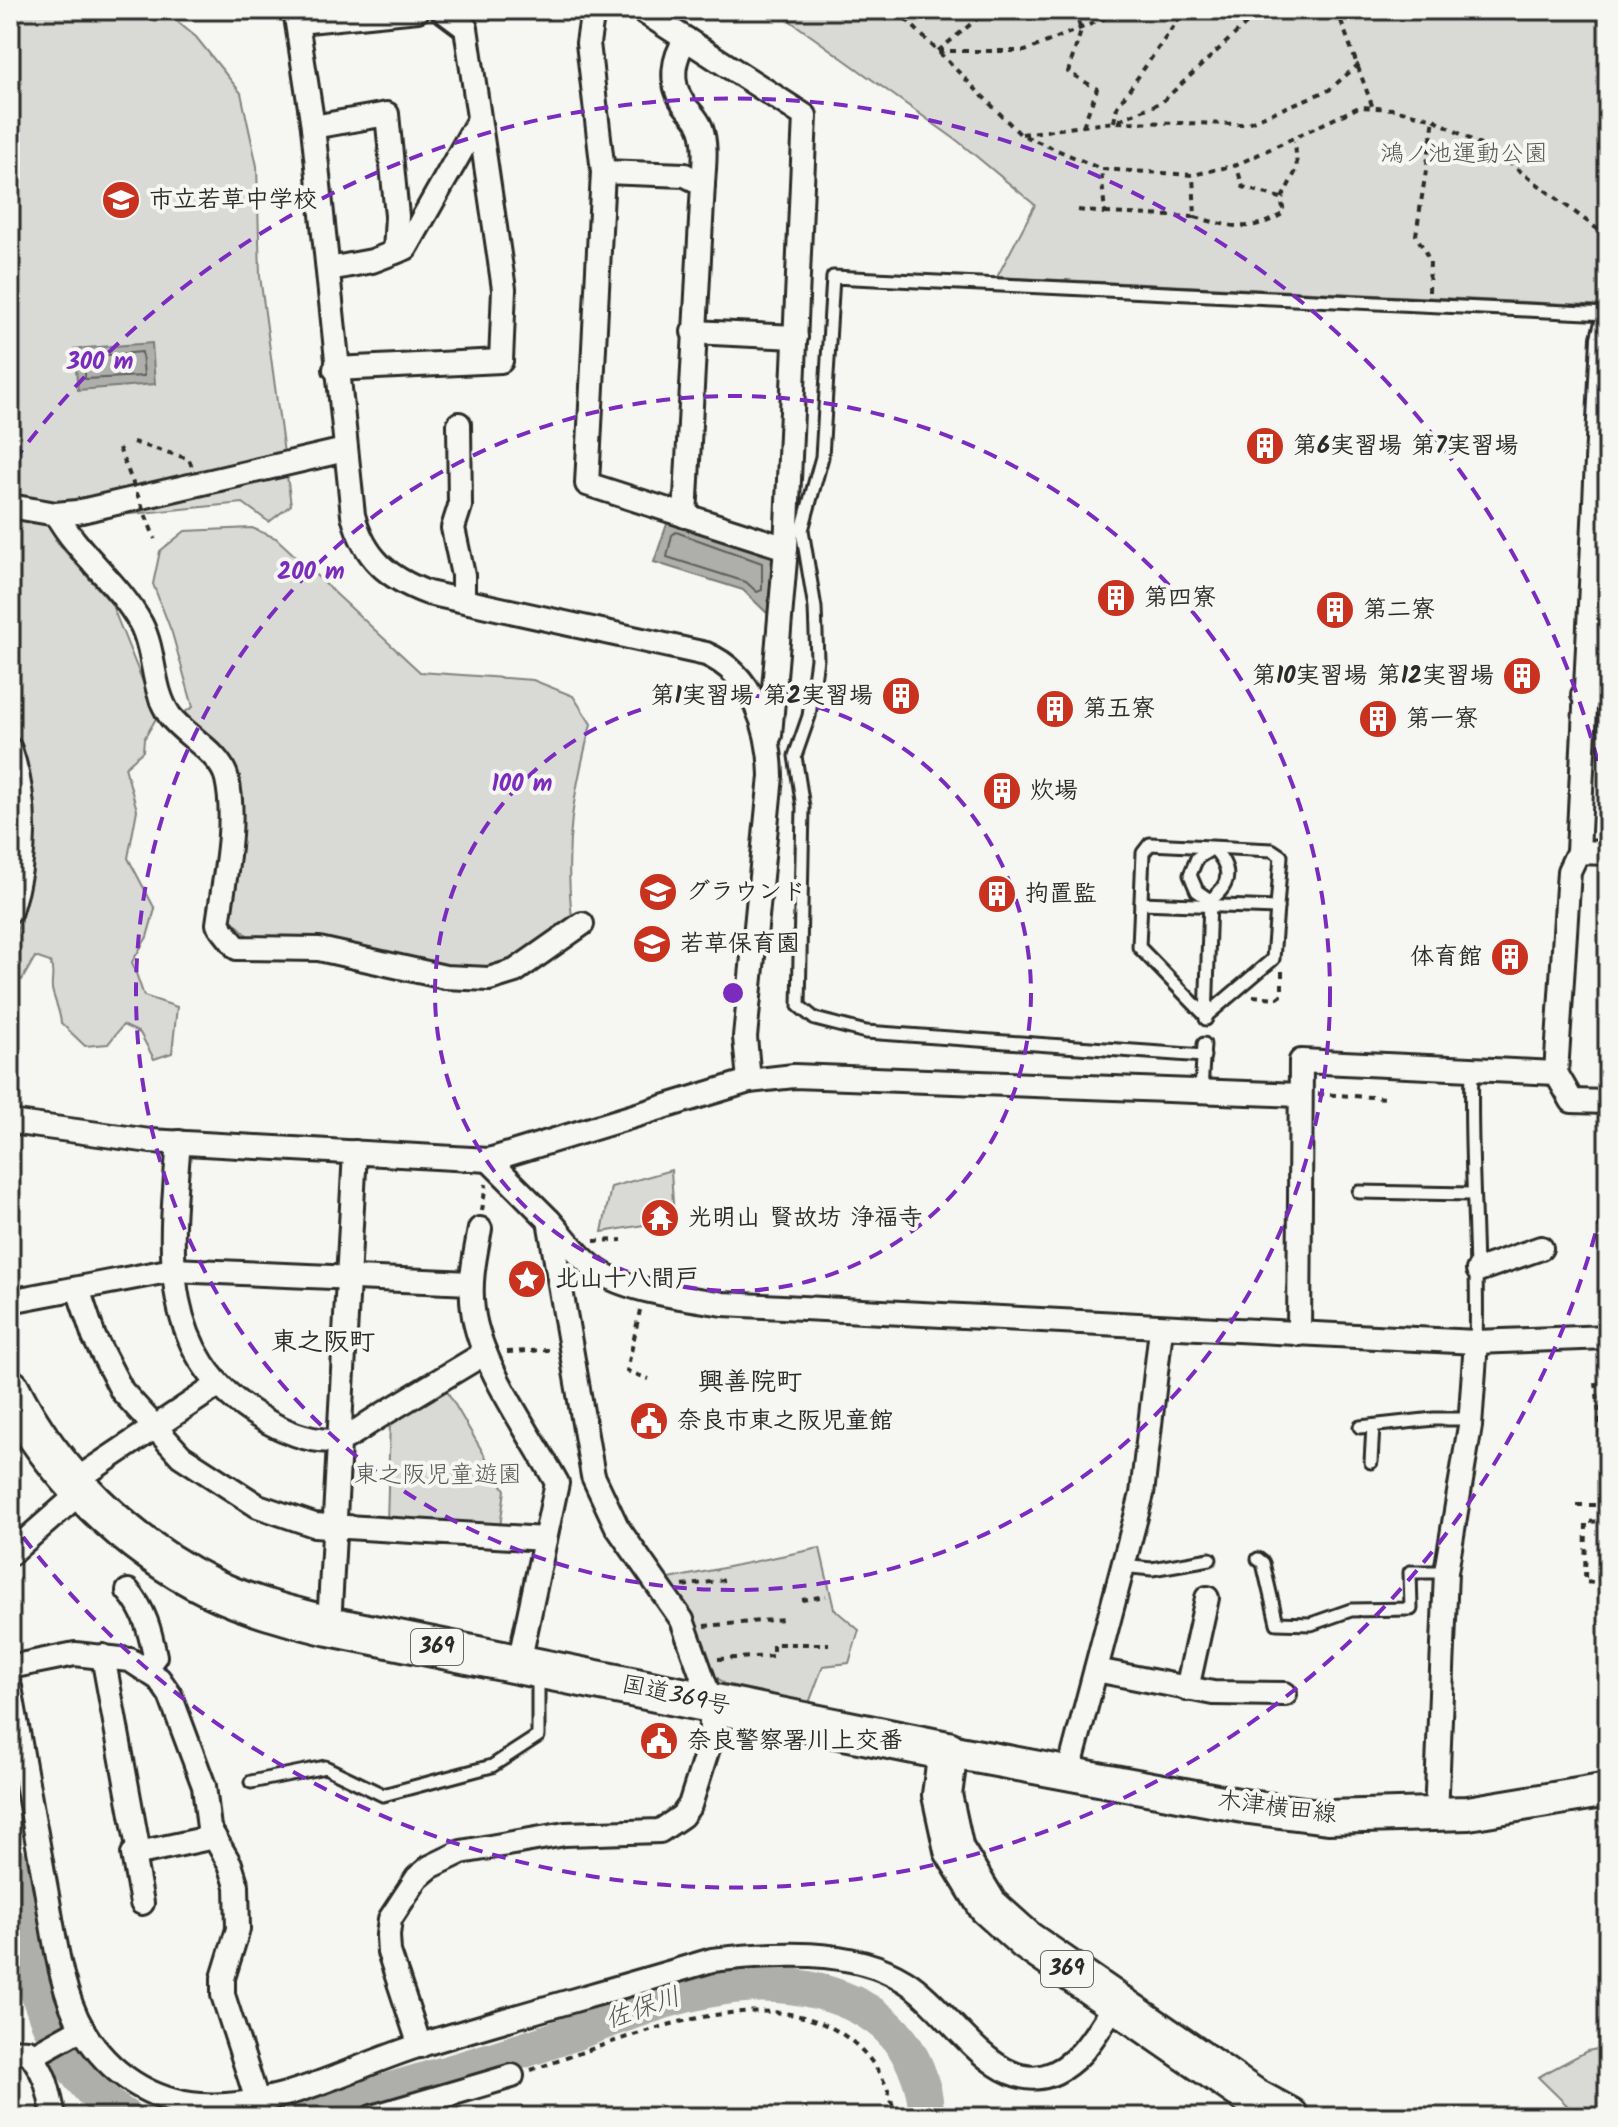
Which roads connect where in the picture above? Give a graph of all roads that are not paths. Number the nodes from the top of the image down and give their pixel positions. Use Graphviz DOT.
graph roads {
  1 [pos="418,10"];
  2 [pos="442,10"];
  3 [pos="593,10"];
  4 [pos="641,10"];
  5 [pos="297,16"];
  6 [pos="686,39"];
  7 [pos="478,121"];
  8 [pos="313,127"];
  9 [pos="603,172"];
  10 [pos="703,184"];
  11 [pos="395,252"];
  12 [pos="329,269"];
  13 [pos="1608,316"];
  14 [pos="693,332"];
  15 [pos="796,337"];
  16 [pos="335,369"];
  17 [pos="459,424"];
  18 [pos="345,450"];
  19 [pos="10,506"];
  20 [pos="56,514"];
  21 [pos="685,516"];
  22 [pos="786,548"];
  23 [pos="463,600"];
  24 [pos="1583,695"];
  25 [pos="1608,695"];
  26 [pos="769,740"];
  27 [pos="10,749"];
  28 [pos="1213,848"];
  29 [pos="1578,852"];
  30 [pos="1608,853"];
  31 [pos="1141,903"];
  32 [pos="1210,903"];
  33 [pos="1277,908"];
  34 [pos="10,911"];
  35 [pos="582,924"];
  36 [pos="1206,1020"];
  37 [pos="1472,1071"];
  38 [pos="1556,1073"];
  39 [pos="749,1081"];
  40 [pos="1201,1090"];
  41 [pos="1300,1093"];
  42 [pos="1608,1102"];
  43 [pos="10,1122"];
  44 [pos="179,1142"];
  45 [pos="355,1152"];
  46 [pos="489,1160"];
  47 [pos="1359,1192"];
  48 [pos="1471,1194"];
  49 [pos="549,1220"];
  50 [pos="480,1229"];
  51 [pos="1541,1248"];
  52 [pos="173,1270"];
  53 [pos="1478,1270"];
  54 [pos="348,1278"];
  55 [pos="471,1283"];
  56 [pos="78,1289"];
  57 [pos="10,1301"];
  58 [pos="1161,1329"];
  59 [pos="1299,1334"];
  60 [pos="1608,1337"];
  61 [pos="1476,1342"];
  62 [pos="485,1353"];
  63 [pos="218,1385"];
  64 [pos="10,1389"];
  65 [pos="1471,1419"];
  66 [pos="1373,1426"];
  67 [pos="1360,1427"];
  68 [pos="154,1429"];
  69 [pos="340,1440"];
  70 [pos="1371,1462"];
  71 [pos="77,1486"];
  72 [pos="336,1526"];
  73 [pos="545,1539"];
  74 [pos="10,1554"];
  75 [pos="1210,1559"];
  76 [pos="1258,1559"];
  77 [pos="1121,1565"];
  78 [pos="1446,1572"];
  79 [pos="128,1591"];
  80 [pos="1207,1598"];
  81 [pos="329,1626"];
  82 [pos="103,1656"];
  83 [pos="528,1664"];
  84 [pos="10,1667"];
  85 [pos="146,1668"];
  86 [pos="1096,1670"];
  87 [pos="10,1687"];
  88 [pos="1187,1689"];
  89 [pos="1285,1694"];
  90 [pos="712,1704"];
  91 [pos="948,1751"];
  92 [pos="1068,1775"];
  93 [pos="251,1782"];
  94 [pos="1608,1790"];
  95 [pos="1436,1816"];
  96 [pos="214,1837"];
  97 [pos="139,1853"];
  98 [pos="142,1903"];
  99 [pos="1116,2002"];
  100 [pos="78,2030"];
  101 [pos="420,2046"];
  102 [pos="26,2053"];
  103 [pos="512,2076"];
  104 [pos="257,2100"];
  105 [pos="54,2117"];
  106 [pos="372,2117"];
  107 [pos="1289,2117"];
  1 -- 5 [label="street"];
  2 -- 7 [label="street"];
  3 -- 9 [label="street"];
  4 -- 6 [label="street"];
  5 -- 8 [label="street"];
  6 -- 10 [label="street"];
  6 -- 15 [label="street"];
  7 -- 11 [label="street"];
  7 -- 16 [label="street"];
  8 -- 11 [label="street"];
  8 -- 12 [label="street"];
  9 -- 10 [label="street"];
  9 -- 21 [label="street"];
  10 -- 14 [label="street"];
  11 -- 12 [label="street"];
  12 -- 16 [label="street"];
  13 -- 24 [label="street"];
  13 -- 40 [label="lane"];
  14 -- 15 [label="street"];
  14 -- 21 [label="street"];
  15 -- 22 [label="street"];
  16 -- 18 [label="street"];
  17 -- 23 [label="street"];
  18 -- 20 [label="street"];
  18 -- 23 [label="street"];
  19 -- 20 [label="street"];
  20 -- 35 [label="street"];
  21 -- 22 [label="street"];
  22 -- 26 [label="street"];
  23 -- 26 [label="street"];
  24 -- 25 [label="street"];
  24 -- 29 [label="street"];
  26 -- 39 [label="street"];
  27 -- 34 [label="street"];
  28 -- 31 [label="lane"];
  28 -- 32 [label="lane"];
  28 -- 32 [label="lane"];
  28 -- 33 [label="lane"];
  29 -- 30 [label="street"];
  29 -- 38 [label="street"];
  31 -- 32 [label="lane"];
  31 -- 36 [label="lane"];
  32 -- 33 [label="lane"];
  32 -- 36 [label="lane"];
  33 -- 36 [label="lane"];
  37 -- 38 [label="street"];
  37 -- 41 [label="street"];
  37 -- 48 [label="lane"];
  38 -- 42 [label="street"];
  39 -- 40 [label="street"];
  39 -- 46 [label="street"];
  40 -- 41 [label="street"];
  41 -- 59 [label="street"];
  43 -- 44 [label="street"];
  44 -- 45 [label="street"];
  44 -- 52 [label="street"];
  45 -- 46 [label="street"];
  45 -- 54 [label="street"];
  46 -- 49 [label="street"];
  47 -- 48 [label="lane"];
  48 -- 53 [label="lane"];
  49 -- 58 [label="street"];
  49 -- 90 [label="street"];
  50 -- 55 [label="street"];
  51 -- 53 [label="street"];
  52 -- 54 [label="street"];
  52 -- 56 [label="street"];
  52 -- 63 [label="street"];
  53 -- 61 [label="lane"];
  54 -- 55 [label="street"];
  54 -- 69 [label="street"];
  55 -- 62 [label="street"];
  56 -- 57 [label="street"];
  56 -- 68 [label="street"];
  58 -- 59 [label="street"];
  58 -- 77 [label="street"];
  59 -- 61 [label="street"];
  60 -- 61 [label="street"];
  61 -- 65 [label="street"];
  62 -- 69 [label="street"];
  62 -- 73 [label="street"];
  63 -- 68 [label="street"];
  63 -- 69 [label="street"];
  64 -- 71 [label="highway, 国道369号 / 369"];
  65 -- 66 [label="lane"];
  65 -- 78 [label="street"];
  66 -- 67 [label="lane"];
  66 -- 70 [label="lane"];
  68 -- 71 [label="street"];
  68 -- 72 [label="street"];
  69 -- 72 [label="street"];
  71 -- 74 [label="street"];
  71 -- 81 [label="highway, 国道369号 / 369"];
  72 -- 73 [label="street"];
  72 -- 81 [label="street"];
  73 -- 83 [label="street"];
  75 -- 77 [label="lane"];
  76 -- 78 [label="lane"];
  77 -- 86 [label="street"];
  78 -- 95 [label="street"];
  79 -- 85 [label="street"];
  80 -- 88 [label="street"];
  81 -- 83 [label="highway, 国道369号 / 369"];
  82 -- 84 [label="street"];
  82 -- 85 [label="street"];
  82 -- 97 [label="street"];
  83 -- 90 [label="highway, 国道369号 / 369"];
  83 -- 93 [label="lane"];
  85 -- 96 [label="street"];
  86 -- 88 [label="street"];
  86 -- 92 [label="street"];
  87 -- 100 [label="street"];
  88 -- 89 [label="street"];
  90 -- 91 [label="highway, 国道369号 / 369"];
  90 -- 101 [label="street"];
  91 -- 92 [label="main road, 木津横田線"];
  91 -- 99 [label="highway, 369"];
  92 -- 95 [label="main road, 木津横田線"];
  94 -- 95 [label="main road, 木津横田線"];
  96 -- 97 [label="street"];
  96 -- 104 [label="street"];
  97 -- 98 [label="street"];
  99 -- 101 [label="street"];
  99 -- 107 [label="highway, 369"];
  100 -- 102 [label="street"];
  100 -- 104 [label="street"];
  101 -- 104 [label="street"];
  102 -- 105 [label="street"];
  103 -- 106 [label="street"];
}
